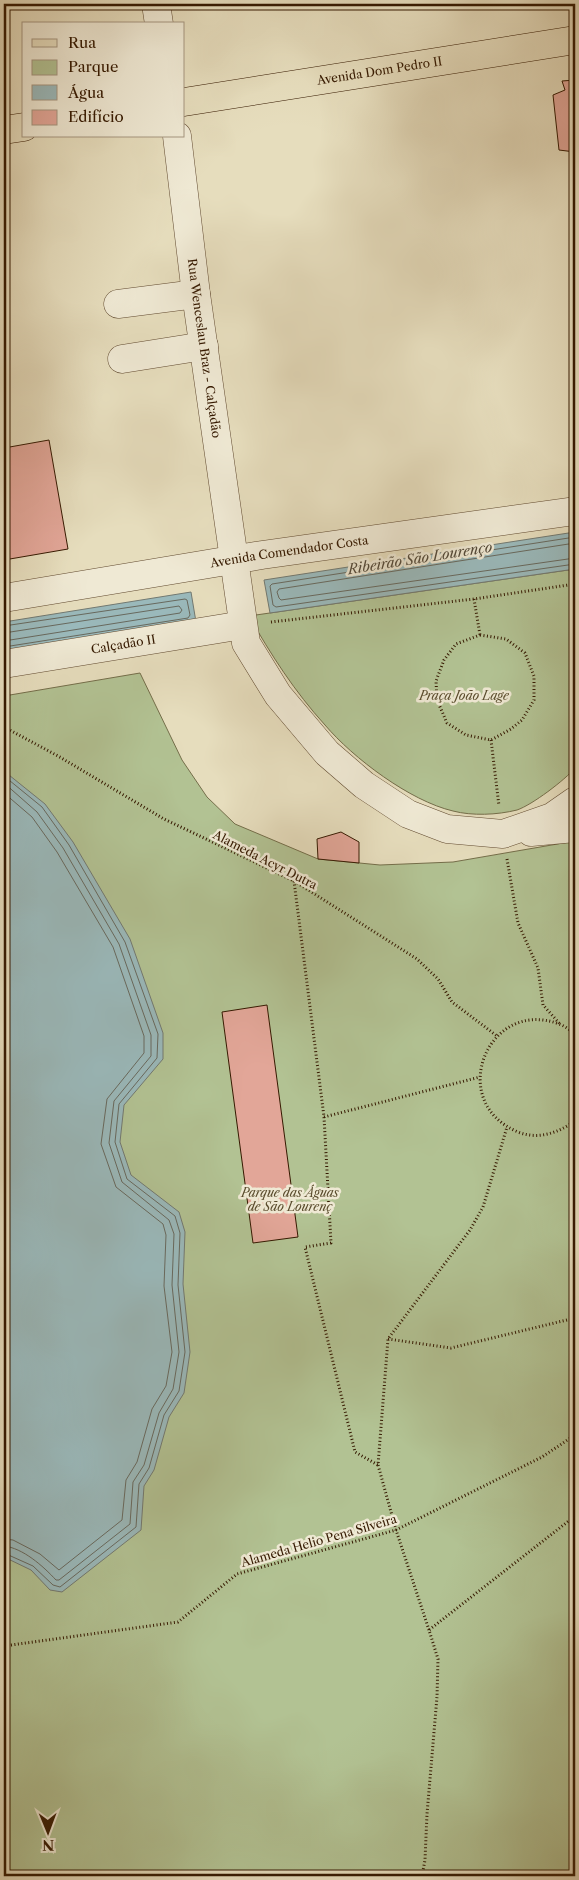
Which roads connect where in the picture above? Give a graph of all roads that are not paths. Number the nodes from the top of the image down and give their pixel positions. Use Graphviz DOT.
graph roads {
  1 [pos="156,4"];
  2 [pos="159,22"];
  3 [pos="575,40"];
  4 [pos="185,102"];
  5 [pos="22,127"];
  6 [pos="4,130"];
  7 [pos="176,138"];
  8 [pos="196,294"];
  9 [pos="118,304"];
  10 [pos="204,346"];
  11 [pos="122,359"];
  12 [pos="575,511"];
  13 [pos="233,560"];
  14 [pos="4,598"];
  15 [pos="243,625"];
  16 [pos="4,664"];
  17 [pos="575,801"];
  18 [pos="575,828"];
  19 [pos="502,834"];
  1 -- 2 [label="street"];
  3 -- 4 [label="main road, Avenida Dom Pedro II"];
  5 -- 6 [label="main road"];
  7 -- 8 [label="street, Rua Wenceslau Braz - Calçadão"];
  8 -- 9 [label="street"];
  8 -- 10 [label="street, Rua Wenceslau Braz - Calçadão"];
  10 -- 11 [label="street"];
  10 -- 13 [label="street, Rua Wenceslau Braz - Calçadão"];
  12 -- 13 [label="street, Avenida Comendador Costa"];
  13 -- 14 [label="street, Avenida Comendador Costa"];
  13 -- 15 [label="street"];
  15 -- 16 [label="street, Calçadão II"];
  15 -- 19 [label="street"];
  17 -- 19 [label="street"];
  18 -- 19 [label="street"];
}
